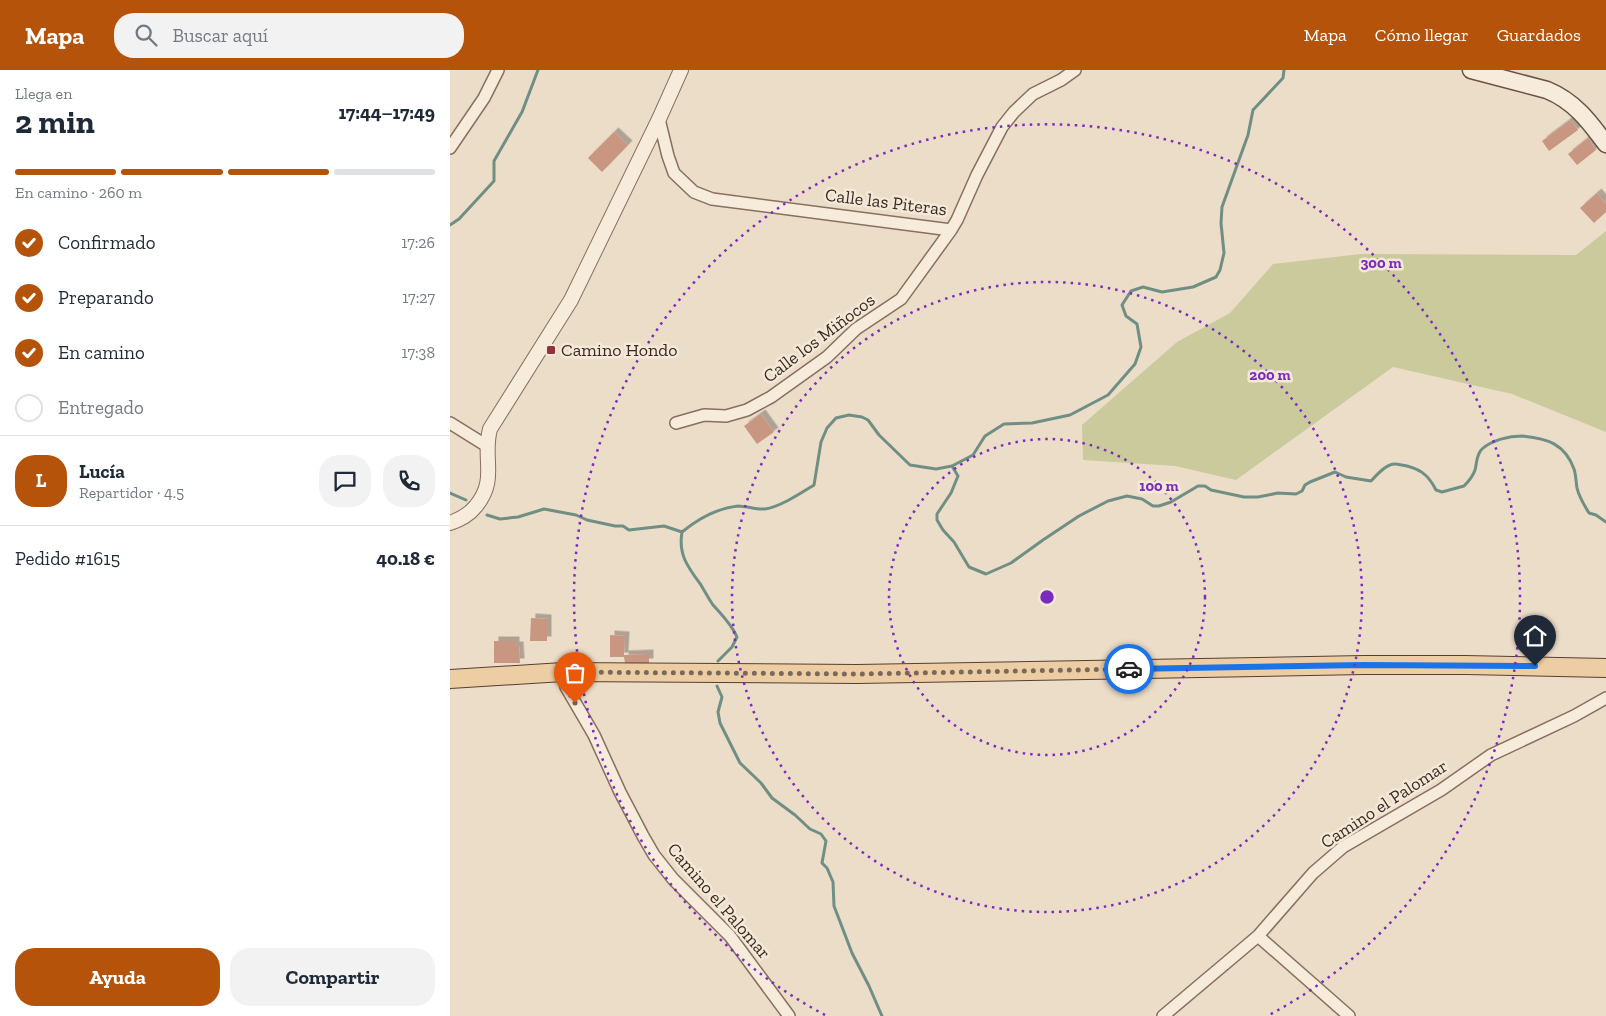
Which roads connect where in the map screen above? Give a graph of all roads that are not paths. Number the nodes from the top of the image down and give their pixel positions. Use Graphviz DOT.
graph roads {
  1 [pos="498,70"];
  2 [pos="681,70"];
  3 [pos="1075,70"];
  4 [pos="1471,70"];
  5 [pos="659,119"];
  6 [pos="1606,144"];
  7 [pos="450,148"];
  8 [pos="951,230"];
  9 [pos="450,423"];
  10 [pos="676,423"];
  11 [pos="487,446"];
  12 [pos="450,523"];
  13 [pos="1606,668"];
  14 [pos="563,672"];
  15 [pos="450,679"];
  16 [pos="1606,698"];
  17 [pos="1258,936"];
  18 [pos="789,1016"];
  19 [pos="1163,1016"];
  20 [pos="1349,1016"];
  1 -- 7 [label="street"];
  2 -- 5 [label="street"];
  3 -- 8 [label="street, Calle las Piteras"];
  4 -- 6 [label="main road"];
  5 -- 8 [label="street, Calle las Piteras"];
  5 -- 11 [label="street"];
  8 -- 10 [label="street, Calle los Miñocos"];
  9 -- 11 [label="street"];
  11 -- 12 [label="street"];
  13 -- 14 [label="main road"];
  14 -- 15 [label="main road"];
  14 -- 18 [label="street, Camino el Palomar"];
  16 -- 17 [label="street, Camino el Palomar"];
  17 -- 19 [label="street, Camino el Palomar"];
  17 -- 20 [label="street"];
}
